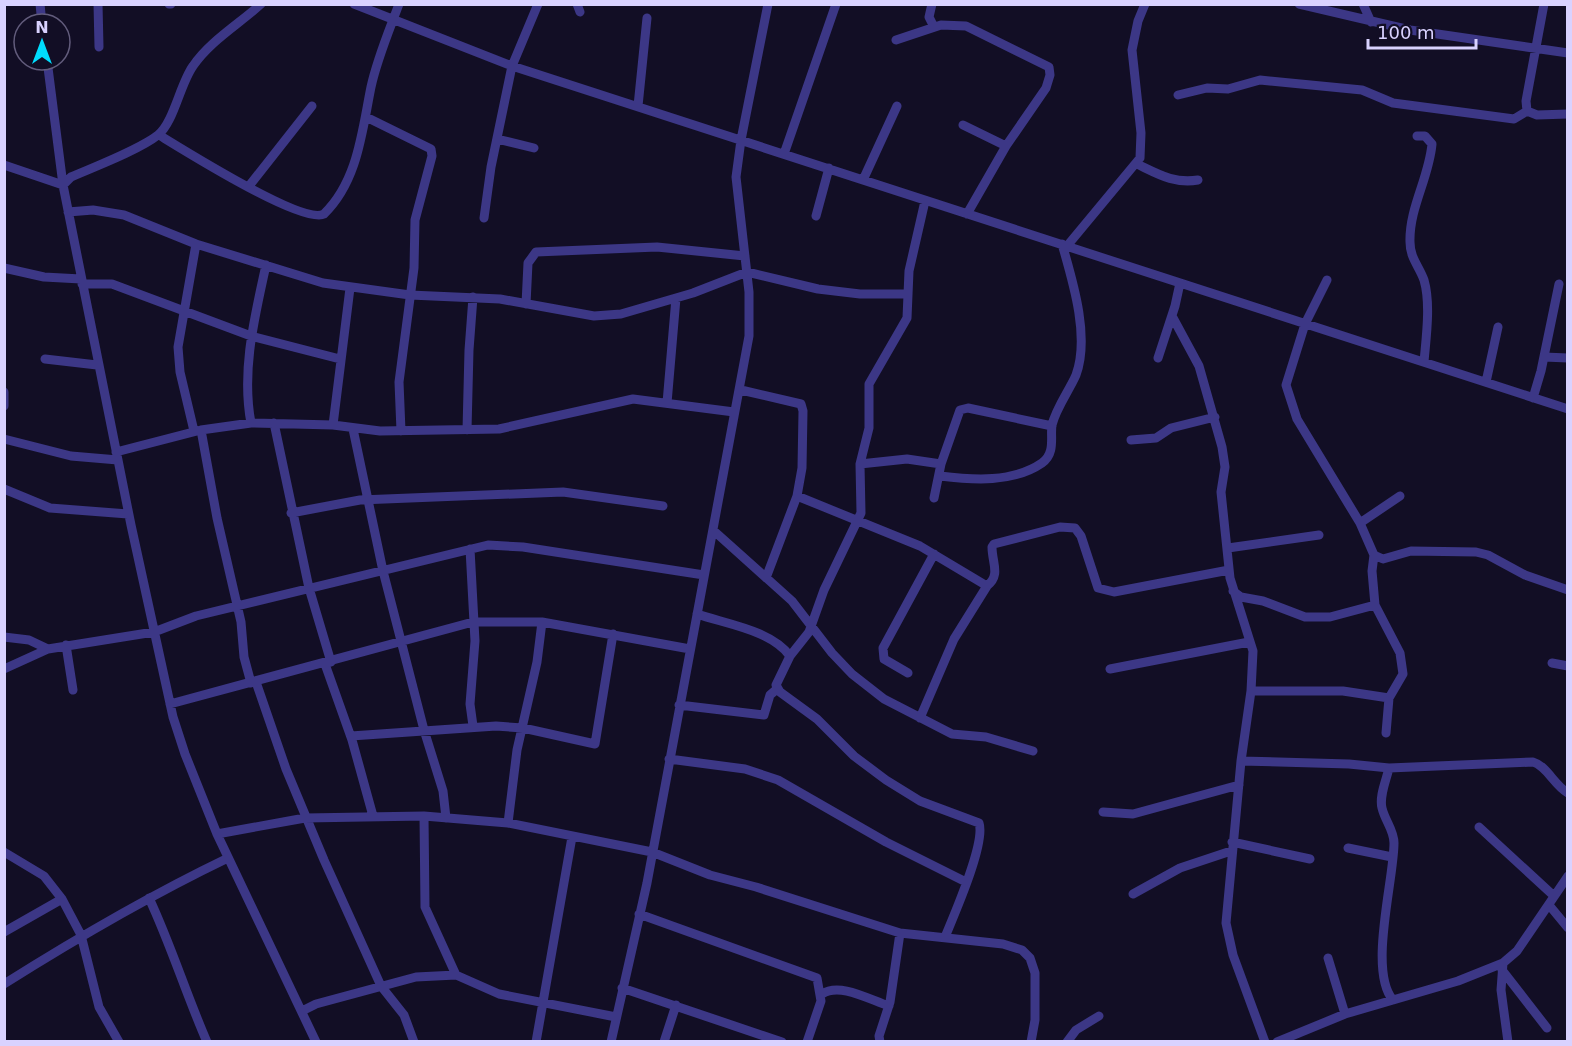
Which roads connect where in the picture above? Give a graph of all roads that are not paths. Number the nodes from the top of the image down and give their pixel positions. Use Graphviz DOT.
graph roads {
  1 [pos="98,4"];
  2 [pos="261,4"];
  3 [pos="354,4"];
  4 [pos="399,4"];
  5 [pos="538,4"];
  6 [pos="768,4"];
  7 [pos="836,4"];
  8 [pos="932,4"];
  9 [pos="1145,4"];
  10 [pos="1299,4"];
  11 [pos="1363,4"];
  12 [pos="1544,4"];
  13 [pos="647,18"];
  14 [pos="393,20"];
  15 [pos="1371,22"];
  16 [pos="934,27"];
  17 [pos="897,40"];
  18 [pos="99,46"];
  19 [pos="1534,48"];
  20 [pos="1568,53"];
  21 [pos="512,66"];
  22 [pos="49,72"];
  23 [pos="1178,94"];
  24 [pos="312,106"];
  25 [pos="638,106"];
  26 [pos="897,106"];
  27 [pos="1527,111"];
  28 [pos="1568,114"];
  29 [pos="366,117"];
  30 [pos="963,125"];
  31 [pos="159,135"];
  32 [pos="1416,136"];
  33 [pos="497,139"];
  34 [pos="741,140"];
  35 [pos="1006,146"];
  36 [pos="534,148"];
  37 [pos="784,154"];
  38 [pos="1137,164"];
  39 [pos="4,165"];
  40 [pos="829,168"];
  41 [pos="863,180"];
  42 [pos="1198,180"];
  43 [pos="63,185"];
  44 [pos="249,186"];
  45 [pos="925,201"];
  46 [pos="69,212"];
  47 [pos="967,214"];
  48 [pos="816,216"];
  49 [pos="484,218"];
  50 [pos="196,244"];
  51 [pos="1064,245"];
  52 [pos="745,256"];
  53 [pos="266,265"];
  54 [pos="4,268"];
  55 [pos="747,272"];
  56 [pos="1327,280"];
  57 [pos="81,281"];
  58 [pos="1180,283"];
  59 [pos="1559,284"];
  60 [pos="350,288"];
  61 [pos="908,294"];
  62 [pos="410,295"];
  63 [pos="473,297"];
  64 [pos="676,298"];
  65 [pos="526,304"];
  66 [pos="183,309"];
  67 [pos="1172,316"];
  68 [pos="1305,324"];
  69 [pos="1498,327"];
  70 [pos="251,336"];
  71 [pos="1544,357"];
  72 [pos="340,358"];
  73 [pos="1158,358"];
  74 [pos="1568,358"];
  75 [pos="45,359"];
  76 [pos="1424,362"];
  77 [pos="97,365"];
  78 [pos="1486,382"];
  79 [pos="741,390"];
  80 [pos="4,392"];
  81 [pos="1533,398"];
  82 [pos="667,403"];
  83 [pos="4,406"];
  84 [pos="1568,409"];
  85 [pos="735,412"];
  86 [pos="1215,417"];
  87 [pos="251,423"];
  88 [pos="274,423"];
  89 [pos="333,425"];
  90 [pos="1052,426"];
  91 [pos="353,429"];
  92 [pos="467,430"];
  93 [pos="197,431"];
  94 [pos="401,431"];
  95 [pos="4,440"];
  96 [pos="1131,440"];
  97 [pos="117,456"];
  98 [pos="860,464"];
  99 [pos="941,464"];
  100 [pos="940,476"];
  101 [pos="4,489"];
  102 [pos="797,496"];
  103 [pos="1400,496"];
  104 [pos="934,498"];
  105 [pos="367,500"];
  106 [pos="663,506"];
  107 [pos="291,513"];
  108 [pos="128,514"];
  109 [pos="858,522"];
  110 [pos="1360,523"];
  111 [pos="714,531"];
  112 [pos="1318,535"];
  113 [pos="1228,548"];
  114 [pos="470,549"];
  115 [pos="934,554"];
  116 [pos="1374,555"];
  117 [pos="1229,570"];
  118 [pos="383,571"];
  119 [pos="704,574"];
  120 [pos="766,578"];
  121 [pos="987,586"];
  122 [pos="309,588"];
  123 [pos="1568,590"];
  124 [pos="1233,591"];
  125 [pos="1375,605"];
  126 [pos="237,607"];
  127 [pos="697,614"];
  128 [pos="473,622"];
  129 [pos="542,622"];
  130 [pos="812,626"];
  131 [pos="154,632"];
  132 [pos="613,634"];
  133 [pos="4,637"];
  134 [pos="1249,642"];
  135 [pos="401,643"];
  136 [pos="66,645"];
  137 [pos="48,649"];
  138 [pos="690,649"];
  139 [pos="790,656"];
  140 [pos="328,663"];
  141 [pos="1552,663"];
  142 [pos="1568,666"];
  143 [pos="4,669"];
  144 [pos="1110,669"];
  145 [pos="908,672"];
  146 [pos="254,682"];
  147 [pos="777,689"];
  148 [pos="73,690"];
  149 [pos="1251,691"];
  150 [pos="1389,698"];
  151 [pos="170,704"];
  152 [pos="679,705"];
  153 [pos="920,718"];
  154 [pos="473,726"];
  155 [pos="523,728"];
  156 [pos="424,730"];
  157 [pos="1386,733"];
  158 [pos="351,736"];
  159 [pos="1033,751"];
  160 [pos="669,759"];
  161 [pos="1241,761"];
  162 [pos="1389,768"];
  163 [pos="1239,785"];
  164 [pos="1568,793"];
  165 [pos="1103,812"];
  166 [pos="374,816"];
  167 [pos="424,816"];
  168 [pos="305,818"];
  169 [pos="446,818"];
  170 [pos="508,823"];
  171 [pos="1479,827"];
  172 [pos="217,834"];
  173 [pos="572,837"];
  174 [pos="1232,846"];
  175 [pos="1348,848"];
  176 [pos="4,852"];
  177 [pos="652,852"];
  178 [pos="1392,857"];
  179 [pos="228,858"];
  180 [pos="1310,859"];
  181 [pos="1568,876"];
  182 [pos="966,882"];
  183 [pos="1133,894"];
  184 [pos="1554,896"];
  185 [pos="149,898"];
  186 [pos="62,899"];
  187 [pos="1549,905"];
  188 [pos="639,914"];
  189 [pos="1568,928"];
  190 [pos="4,932"];
  191 [pos="900,933"];
  192 [pos="81,935"];
  193 [pos="945,937"];
  194 [pos="1328,958"];
  195 [pos="1502,967"];
  196 [pos="456,975"];
  197 [pos="4,984"];
  198 [pos="381,986"];
  199 [pos="622,988"];
  200 [pos="822,994"];
  201 [pos="1393,1000"];
  202 [pos="544,1003"];
  203 [pos="676,1005"];
  204 [pos="889,1006"];
  205 [pos="302,1011"];
  206 [pos="1345,1014"];
  207 [pos="1099,1016"];
  208 [pos="616,1017"];
  209 [pos="1547,1028"];
  210 [pos="118,1041"];
  211 [pos="207,1041"];
  212 [pos="316,1041"];
  213 [pos="414,1041"];
  214 [pos="536,1041"];
  215 [pos="611,1041"];
  216 [pos="664,1041"];
  217 [pos="782,1041"];
  218 [pos="807,1041"];
  219 [pos="879,1041"];
  220 [pos="1031,1041"];
  221 [pos="1067,1041"];
  222 [pos="1265,1041"];
  223 [pos="1277,1041"];
  224 [pos="1508,1041"];
  1 -- 18 [label="street"];
  2 -- 31 [label="street"];
  3 -- 14 [label="street"];
  4 -- 14 [label="street"];
  5 -- 21 [label="street"];
  6 -- 34 [label="street"];
  7 -- 37 [label="street"];
  8 -- 16 [label="street"];
  9 -- 38 [label="street"];
  10 -- 15 [label="street"];
  11 -- 15 [label="street"];
  12 -- 19 [label="street"];
  13 -- 25 [label="street"];
  14 -- 21 [label="street"];
  14 -- 29 [label="street"];
  15 -- 19 [label="street"];
  16 -- 17 [label="street"];
  16 -- 35 [label="street"];
  19 -- 20 [label="street"];
  19 -- 27 [label="street"];
  21 -- 25 [label="street"];
  21 -- 33 [label="street"];
  22 -- 43 [label="street"];
  23 -- 27 [label="street"];
  24 -- 44 [label="street"];
  25 -- 34 [label="street"];
  26 -- 41 [label="street"];
  27 -- 28 [label="street"];
  29 -- 44 [label="street"];
  29 -- 62 [label="street"];
  30 -- 35 [label="street"];
  31 -- 43 [label="street"];
  31 -- 44 [label="street"];
  32 -- 76 [label="street"];
  33 -- 36 [label="street"];
  33 -- 49 [label="street"];
  34 -- 37 [label="street"];
  34 -- 52 [label="street"];
  35 -- 47 [label="street"];
  37 -- 40 [label="street"];
  38 -- 42 [label="street"];
  38 -- 51 [label="street"];
  39 -- 43 [label="street"];
  40 -- 41 [label="street"];
  40 -- 48 [label="street"];
  41 -- 45 [label="street"];
  43 -- 46 [label="street"];
  45 -- 47 [label="street"];
  45 -- 61 [label="street"];
  46 -- 50 [label="street"];
  46 -- 57 [label="street"];
  47 -- 51 [label="street"];
  50 -- 53 [label="street"];
  50 -- 66 [label="street"];
  51 -- 58 [label="street"];
  51 -- 90 [label="street"];
  52 -- 55 [label="street"];
  52 -- 65 [label="street"];
  53 -- 60 [label="street"];
  53 -- 70 [label="street"];
  54 -- 57 [label="street"];
  55 -- 61 [label="street"];
  55 -- 64 [label="street"];
  55 -- 79 [label="street"];
  56 -- 68 [label="street"];
  57 -- 66 [label="street"];
  57 -- 77 [label="street"];
  58 -- 67 [label="street"];
  58 -- 68 [label="street"];
  59 -- 71 [label="street"];
  60 -- 62 [label="street"];
  60 -- 72 [label="street"];
  61 -- 98 [label="street"];
  62 -- 63 [label="street"];
  62 -- 94 [label="street"];
  63 -- 65 [label="street"];
  63 -- 92 [label="street"];
  64 -- 65 [label="street"];
  64 -- 82 [label="street"];
  66 -- 70 [label="street"];
  66 -- 93 [label="street"];
  67 -- 73 [label="street"];
  67 -- 86 [label="street"];
  68 -- 76 [label="street"];
  68 -- 110 [label="street"];
  69 -- 78 [label="street"];
  70 -- 72 [label="street"];
  70 -- 87 [label="street"];
  71 -- 74 [label="street"];
  71 -- 81 [label="street"];
  72 -- 89 [label="street"];
  75 -- 77 [label="street"];
  76 -- 78 [label="street"];
  77 -- 97 [label="street"];
  78 -- 81 [label="street"];
  79 -- 85 [label="street"];
  79 -- 102 [label="street"];
  80 -- 83 [label="street"];
  81 -- 84 [label="street"];
  82 -- 85 [label="street"];
  82 -- 92 [label="street"];
  85 -- 111 [label="street"];
  86 -- 96 [label="street"];
  86 -- 113 [label="street"];
  87 -- 88 [label="street"];
  87 -- 93 [label="street"];
  88 -- 89 [label="street"];
  88 -- 107 [label="street"];
  89 -- 91 [label="street"];
  90 -- 99 [label="street"];
  90 -- 100 [label="street"];
  91 -- 94 [label="street"];
  91 -- 105 [label="street"];
  92 -- 94 [label="street"];
  93 -- 97 [label="street"];
  93 -- 126 [label="street"];
  95 -- 97 [label="street"];
  97 -- 108 [label="street"];
  98 -- 99 [label="street"];
  98 -- 109 [label="street"];
  99 -- 100 [label="street"];
  100 -- 104 [label="street"];
  101 -- 108 [label="street"];
  102 -- 109 [label="street"];
  102 -- 120 [label="street"];
  103 -- 110 [label="street"];
  105 -- 106 [label="street"];
  105 -- 107 [label="street"];
  105 -- 118 [label="street"];
  107 -- 122 [label="street"];
  108 -- 131 [label="street"];
  109 -- 115 [label="street"];
  109 -- 130 [label="street"];
  110 -- 116 [label="street"];
  111 -- 119 [label="street"];
  111 -- 120 [label="street"];
  112 -- 113 [label="street"];
  113 -- 117 [label="street"];
  114 -- 118 [label="street"];
  114 -- 119 [label="street"];
  114 -- 128 [label="street"];
  115 -- 121 [label="street"];
  115 -- 145 [label="street"];
  116 -- 123 [label="street"];
  116 -- 125 [label="street"];
  117 -- 121 [label="street"];
  117 -- 124 [label="street"];
  118 -- 122 [label="street"];
  118 -- 135 [label="street"];
  119 -- 127 [label="street"];
  120 -- 130 [label="street"];
  121 -- 153 [label="street"];
  122 -- 126 [label="street"];
  122 -- 140 [label="street"];
  124 -- 125 [label="street"];
  124 -- 134 [label="street"];
  125 -- 150 [label="street"];
  126 -- 131 [label="street"];
  126 -- 146 [label="street"];
  127 -- 138 [label="street"];
  127 -- 139 [label="street"];
  128 -- 129 [label="street"];
  128 -- 135 [label="street"];
  128 -- 154 [label="street"];
  129 -- 132 [label="street"];
  129 -- 155 [label="street"];
  130 -- 139 [label="street"];
  130 -- 153 [label="street"];
  131 -- 136 [label="street"];
  131 -- 151 [label="street"];
  132 -- 138 [label="street"];
  132 -- 155 [label="street"];
  133 -- 137 [label="street"];
  134 -- 144 [label="street"];
  134 -- 149 [label="street"];
  135 -- 140 [label="street"];
  135 -- 156 [label="street"];
  136 -- 137 [label="street"];
  136 -- 148 [label="street"];
  137 -- 143 [label="street"];
  138 -- 152 [label="street"];
  139 -- 147 [label="street"];
  140 -- 146 [label="street"];
  140 -- 158 [label="street"];
  141 -- 142 [label="street"];
  146 -- 151 [label="street"];
  146 -- 168 [label="street"];
  147 -- 152 [label="street"];
  147 -- 182 [label="street"];
  149 -- 150 [label="street"];
  149 -- 161 [label="street"];
  150 -- 157 [label="street"];
  151 -- 172 [label="street"];
  152 -- 160 [label="street"];
  153 -- 159 [label="street"];
  154 -- 155 [label="street"];
  154 -- 156 [label="street"];
  155 -- 170 [label="street"];
  156 -- 158 [label="street"];
  156 -- 169 [label="street"];
  158 -- 166 [label="street"];
  160 -- 177 [label="street"];
  160 -- 182 [label="street"];
  161 -- 162 [label="street"];
  161 -- 163 [label="street"];
  162 -- 164 [label="street"];
  162 -- 178 [label="street"];
  163 -- 165 [label="street"];
  163 -- 174 [label="street"];
  166 -- 167 [label="street"];
  166 -- 168 [label="street"];
  167 -- 169 [label="street"];
  167 -- 196 [label="street"];
  168 -- 172 [label="street"];
  168 -- 198 [label="street"];
  169 -- 170 [label="street"];
  170 -- 173 [label="street"];
  171 -- 184 [label="street"];
  172 -- 179 [label="street"];
  173 -- 177 [label="street"];
  173 -- 202 [label="street"];
  174 -- 180 [label="street"];
  174 -- 183 [label="street"];
  174 -- 222 [label="street"];
  175 -- 178 [label="street"];
  176 -- 186 [label="street"];
  177 -- 188 [label="street"];
  177 -- 191 [label="street"];
  178 -- 201 [label="street"];
  179 -- 185 [label="street"];
  179 -- 205 [label="street"];
  181 -- 184 [label="street"];
  182 -- 193 [label="street"];
  184 -- 187 [label="street"];
  185 -- 192 [label="street"];
  185 -- 211 [label="street"];
  186 -- 190 [label="street"];
  186 -- 192 [label="street"];
  187 -- 189 [label="street"];
  187 -- 195 [label="street"];
  188 -- 199 [label="street"];
  188 -- 200 [label="street"];
  191 -- 193 [label="street"];
  191 -- 204 [label="street"];
  192 -- 197 [label="street"];
  192 -- 210 [label="street"];
  193 -- 220 [label="street"];
  194 -- 206 [label="street"];
  195 -- 201 [label="street"];
  195 -- 209 [label="street"];
  195 -- 224 [label="street"];
  196 -- 198 [label="street"];
  196 -- 202 [label="street"];
  198 -- 205 [label="street"];
  198 -- 213 [label="street"];
  199 -- 203 [label="street"];
  199 -- 208 [label="street"];
  200 -- 204 [label="street"];
  200 -- 218 [label="street"];
  201 -- 206 [label="street"];
  202 -- 208 [label="street"];
  202 -- 214 [label="street"];
  203 -- 216 [label="street"];
  203 -- 217 [label="street"];
  204 -- 219 [label="street"];
  205 -- 212 [label="street"];
  206 -- 223 [label="street"];
  207 -- 221 [label="street"];
  208 -- 215 [label="street"];
}
